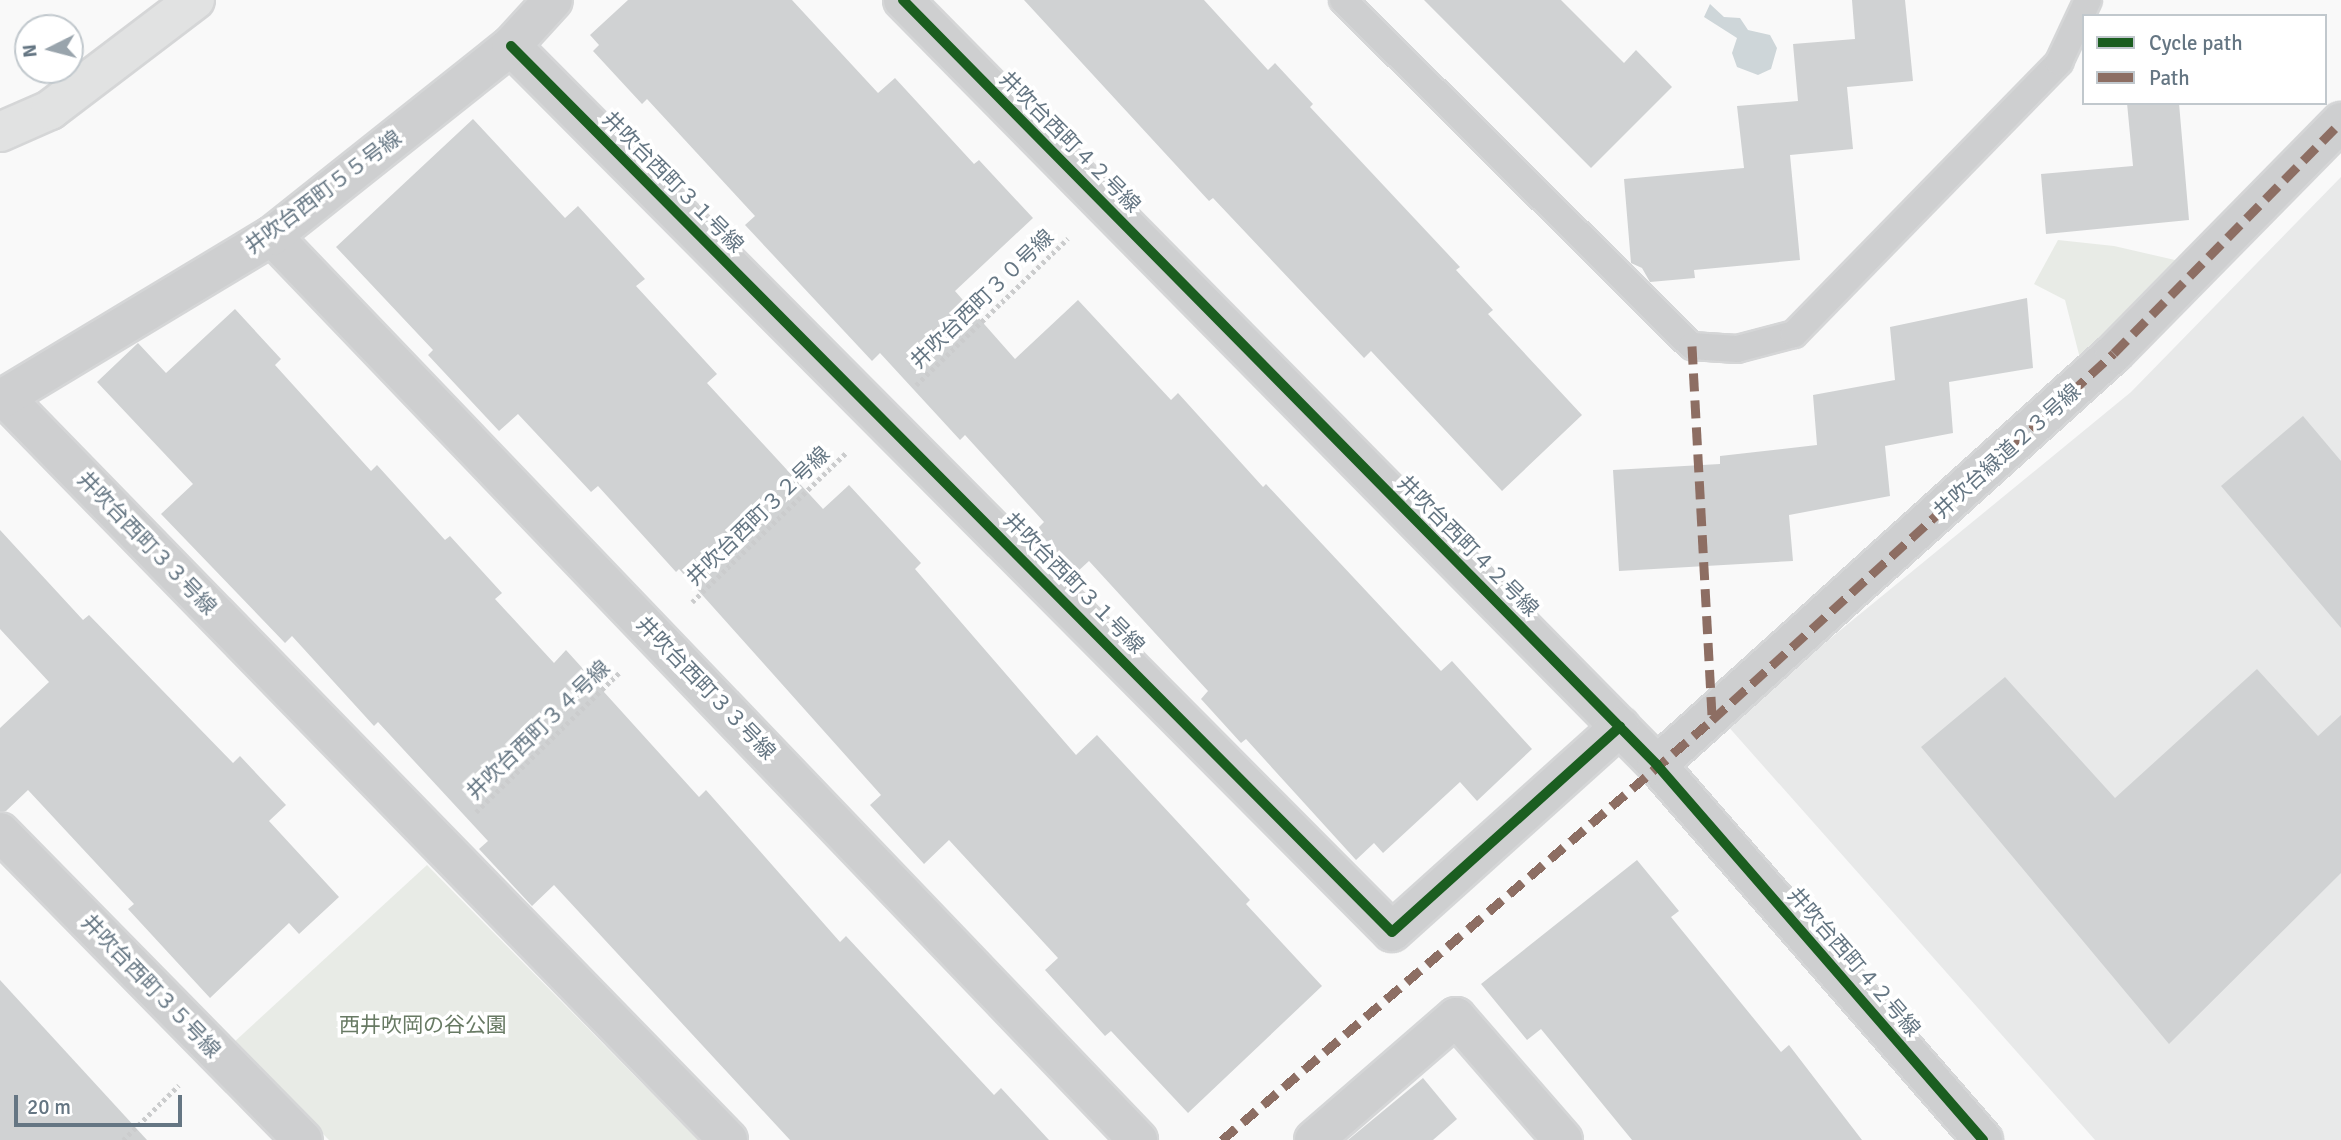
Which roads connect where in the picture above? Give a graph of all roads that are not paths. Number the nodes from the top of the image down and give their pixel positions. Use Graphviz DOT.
graph roads {
  1 [pos="195,0"];
  2 [pos="553,0"];
  3 [pos="903,0"];
  4 [pos="1343,0"];
  5 [pos="2088,0"];
  6 [pos="511,46"];
  7 [pos="2341,122"];
  8 [pos="0,132"];
  9 [pos="272,236"];
  10 [pos="2,399"];
  11 [pos="1620,727"];
  12 [pos="1657,765"];
  13 [pos="0,832"];
  14 [pos="303,1140"];
  15 [pos="728,1140"];
  16 [pos="1138,1140"];
  17 [pos="1314,1140"];
  18 [pos="1563,1140"];
  19 [pos="1983,1140"];
  1 -- 8 [label="street"];
  2 -- 6 [label="street, 井吹台西町５５号線"];
  3 -- 11 [label="street, 井吹台西町４２号線"];
  4 -- 5 [label="lane"];
  6 -- 9 [label="street, 井吹台西町５５号線"];
  6 -- 11 [label="street, 井吹台西町３１号線"];
  7 -- 12 [label="street, 井吹台緑道２３号線"];
  9 -- 10 [label="street, 井吹台西町５５号線"];
  9 -- 16 [label="street, 井吹台西町３３号線"];
  10 -- 15 [label="street, 井吹台西町３３号線"];
  11 -- 12 [label="street, 井吹台西町４２号線"];
  12 -- 19 [label="street, 井吹台西町４２号線"];
  13 -- 14 [label="street, 井吹台西町３５号線"];
  17 -- 18 [label="street"];
}
